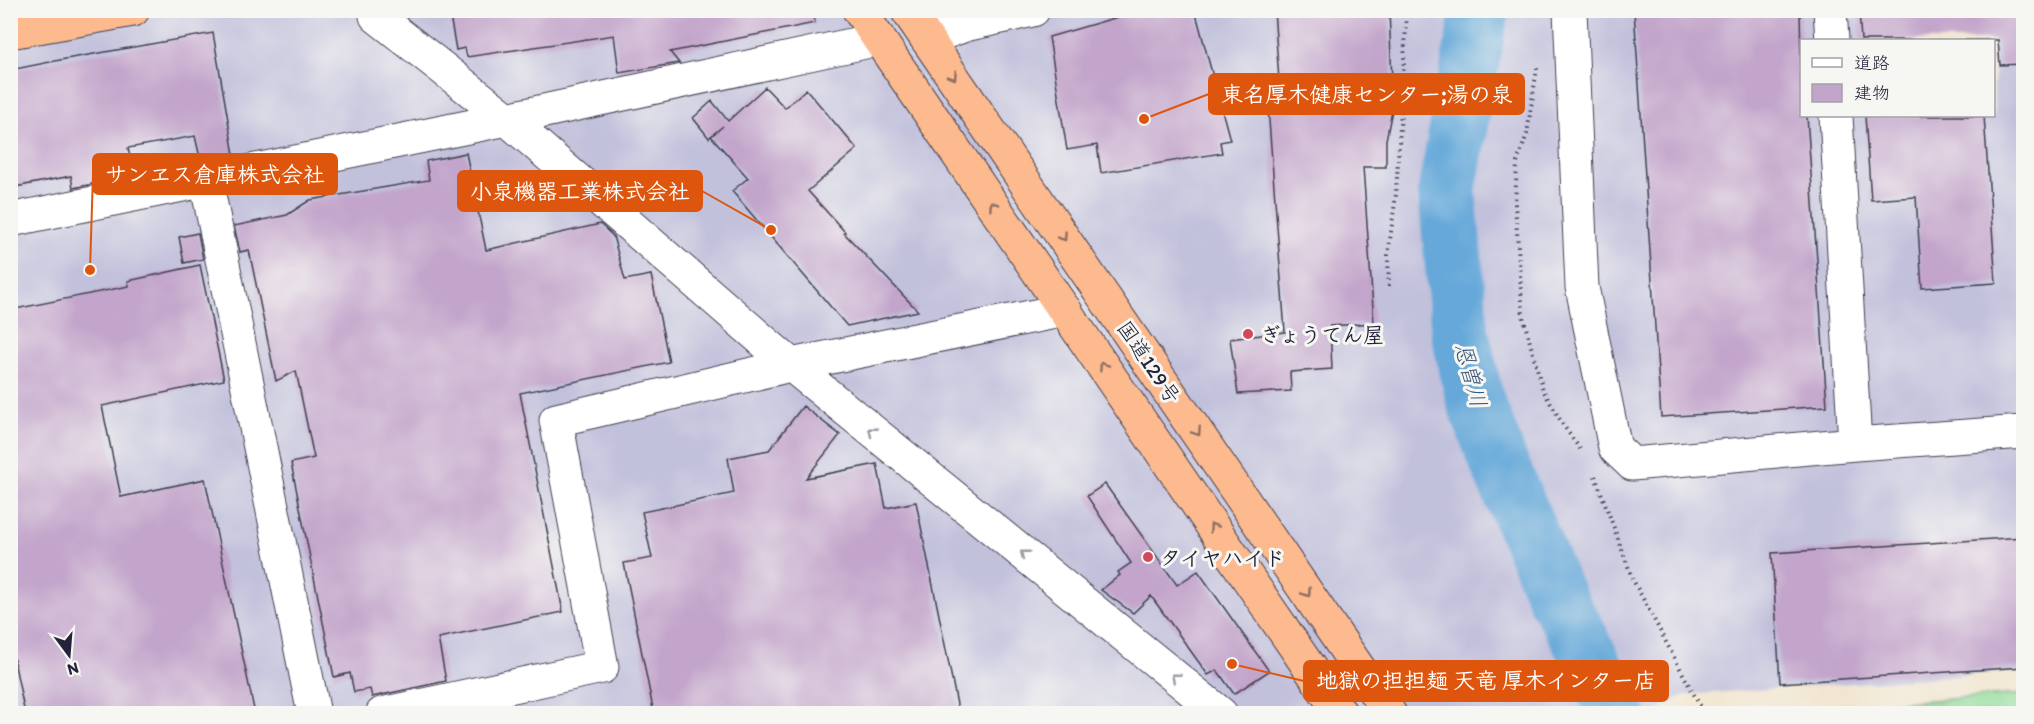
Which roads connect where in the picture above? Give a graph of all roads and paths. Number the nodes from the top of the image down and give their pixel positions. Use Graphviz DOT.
graph roads {
  1 [pos="133,10"];
  2 [pos="859,10"];
  3 [pos="908,10"];
  4 [pos="1033,10"];
  5 [pos="1407,10"];
  6 [pos="1570,10"];
  7 [pos="1830,10"];
  8 [pos="376,16"];
  9 [pos="10,32"];
  10 [pos="879,39"];
  11 [pos="927,39"];
  12 [pos="1832,39"];
  13 [pos="1836,117"];
  14 [pos="507,118"];
  15 [pos="206,180"];
  16 [pos="10,220"];
  17 [pos="1389,286"];
  18 [pos="1065,310"];
  19 [pos="791,365"];
  20 [pos="2024,432"];
  21 [pos="1855,444"];
  22 [pos="314,714"];
  23 [pos="382,714"];
  24 [pos="1221,714"];
  25 [pos="1341,714"];
  26 [pos="1390,714"];
  1 -- 9 [label="highway"];
  2 -- 10 [label="highway, 国道129号"];
  3 -- 11 [label="highway, 国道129号"];
  4 -- 11 [label="street"];
  5 -- 17 [label="path"];
  6 -- 21 [label="street"];
  7 -- 12 [label="street"];
  8 -- 14 [label="street"];
  10 -- 14 [label="street"];
  18 -- 10 [label="highway, 国道129号, one-way"];
  11 -- 26 [label="highway, 国道129号, one-way"];
  13 -- 21 [label="street"];
  14 -- 15 [label="street"];
  14 -- 19 [label="street"];
  15 -- 16 [label="street"];
  15 -- 22 [label="street"];
  18 -- 19 [label="street"];
  25 -- 18 [label="highway, 国道129号, one-way"];
  19 -- 23 [label="street"];
  24 -- 19 [label="street, one-way"];
  20 -- 21 [label="street"];
}
